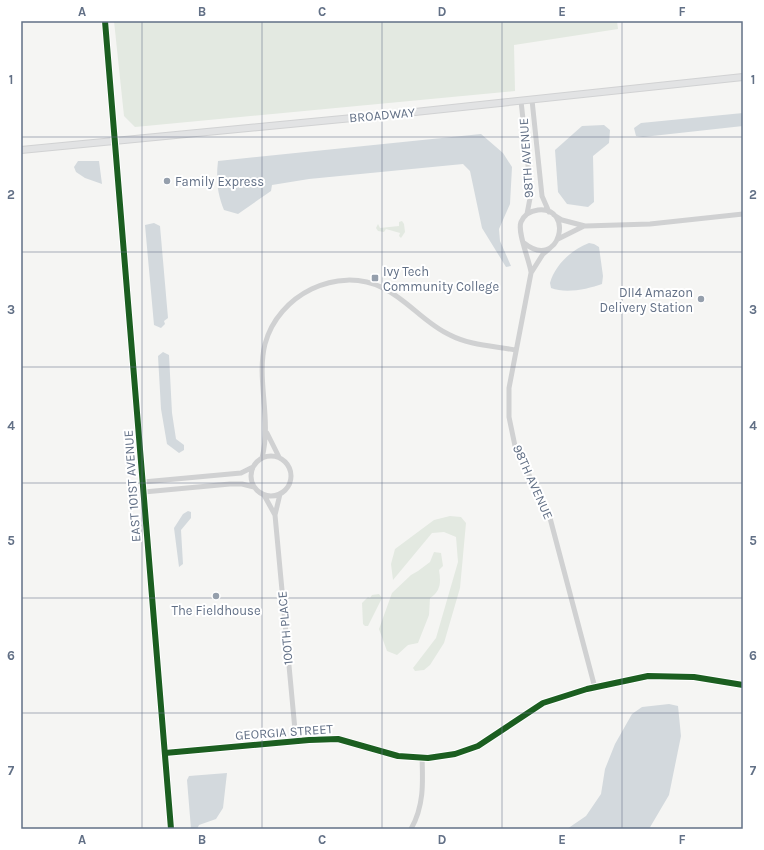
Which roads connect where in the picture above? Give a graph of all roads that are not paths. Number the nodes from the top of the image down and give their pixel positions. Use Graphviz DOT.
graph roads {
  1 [pos="105,21"];
  2 [pos="743,77"];
  3 [pos="532,100"];
  4 [pos="521,101"];
  5 [pos="114,140"];
  6 [pos="21,150"];
  7 [pos="527,214"];
  8 [pos="552,214"];
  9 [pos="743,214"];
  10 [pos="584,226"];
  11 [pos="558,239"];
  12 [pos="524,243"];
  13 [pos="550,248"];
  14 [pos="531,273"];
  15 [pos="515,350"];
  16 [pos="267,432"];
  17 [pos="278,457"];
  18 [pos="262,458"];
  19 [pos="253,467"];
  20 [pos="143,482"];
  21 [pos="254,487"];
  22 [pos="144,492"];
  23 [pos="280,494"];
  24 [pos="264,495"];
  25 [pos="274,515"];
  26 [pos="743,685"];
  27 [pos="595,688"];
  28 [pos="296,741"];
  29 [pos="165,753"];
  30 [pos="422,757"];
  31 [pos="171,829"];
  32 [pos="411,829"];
  1 -- 5 [label="street, EAST 101ST AVENUE"];
  2 -- 3 [label="main road, BROADWAY"];
  3 -- 4 [label="main road, BROADWAY"];
  3 -- 8 [label="street, 98TH AVENUE"];
  4 -- 5 [label="main road, BROADWAY"];
  4 -- 7 [label="street, 98TH AVENUE"];
  5 -- 6 [label="main road, BROADWAY"];
  5 -- 20 [label="street, EAST 101ST AVENUE"];
  7 -- 8 [label="street, 98TH AVENUE"];
  7 -- 12 [label="street, 98TH AVENUE"];
  8 -- 10 [label="street"];
  8 -- 11 [label="street, 98TH AVENUE"];
  9 -- 10 [label="street"];
  10 -- 11 [label="street"];
  11 -- 13 [label="street, 98TH AVENUE"];
  12 -- 13 [label="street"];
  12 -- 14 [label="street, 98TH AVENUE"];
  13 -- 14 [label="street, 98TH AVENUE"];
  14 -- 15 [label="street, 98TH AVENUE"];
  15 -- 16 [label="street"];
  15 -- 27 [label="street, 98TH AVENUE"];
  16 -- 17 [label="street"];
  16 -- 18 [label="street"];
  17 -- 18 [label="street"];
  17 -- 23 [label="street"];
  18 -- 19 [label="street"];
  19 -- 20 [label="street"];
  19 -- 21 [label="street"];
  20 -- 22 [label="street, EAST 101ST AVENUE"];
  21 -- 22 [label="street"];
  21 -- 24 [label="street"];
  22 -- 29 [label="street, EAST 101ST AVENUE"];
  23 -- 24 [label="street"];
  23 -- 25 [label="street, 100TH PLACE"];
  24 -- 25 [label="street, 100TH PLACE"];
  25 -- 28 [label="street, 100TH PLACE"];
  26 -- 27 [label="street, GEORGIA STREET"];
  27 -- 30 [label="street, GEORGIA STREET"];
  28 -- 29 [label="street, GEORGIA STREET"];
  28 -- 30 [label="street, GEORGIA STREET"];
  29 -- 31 [label="street, EAST 101ST AVENUE"];
  30 -- 32 [label="street"];
}
